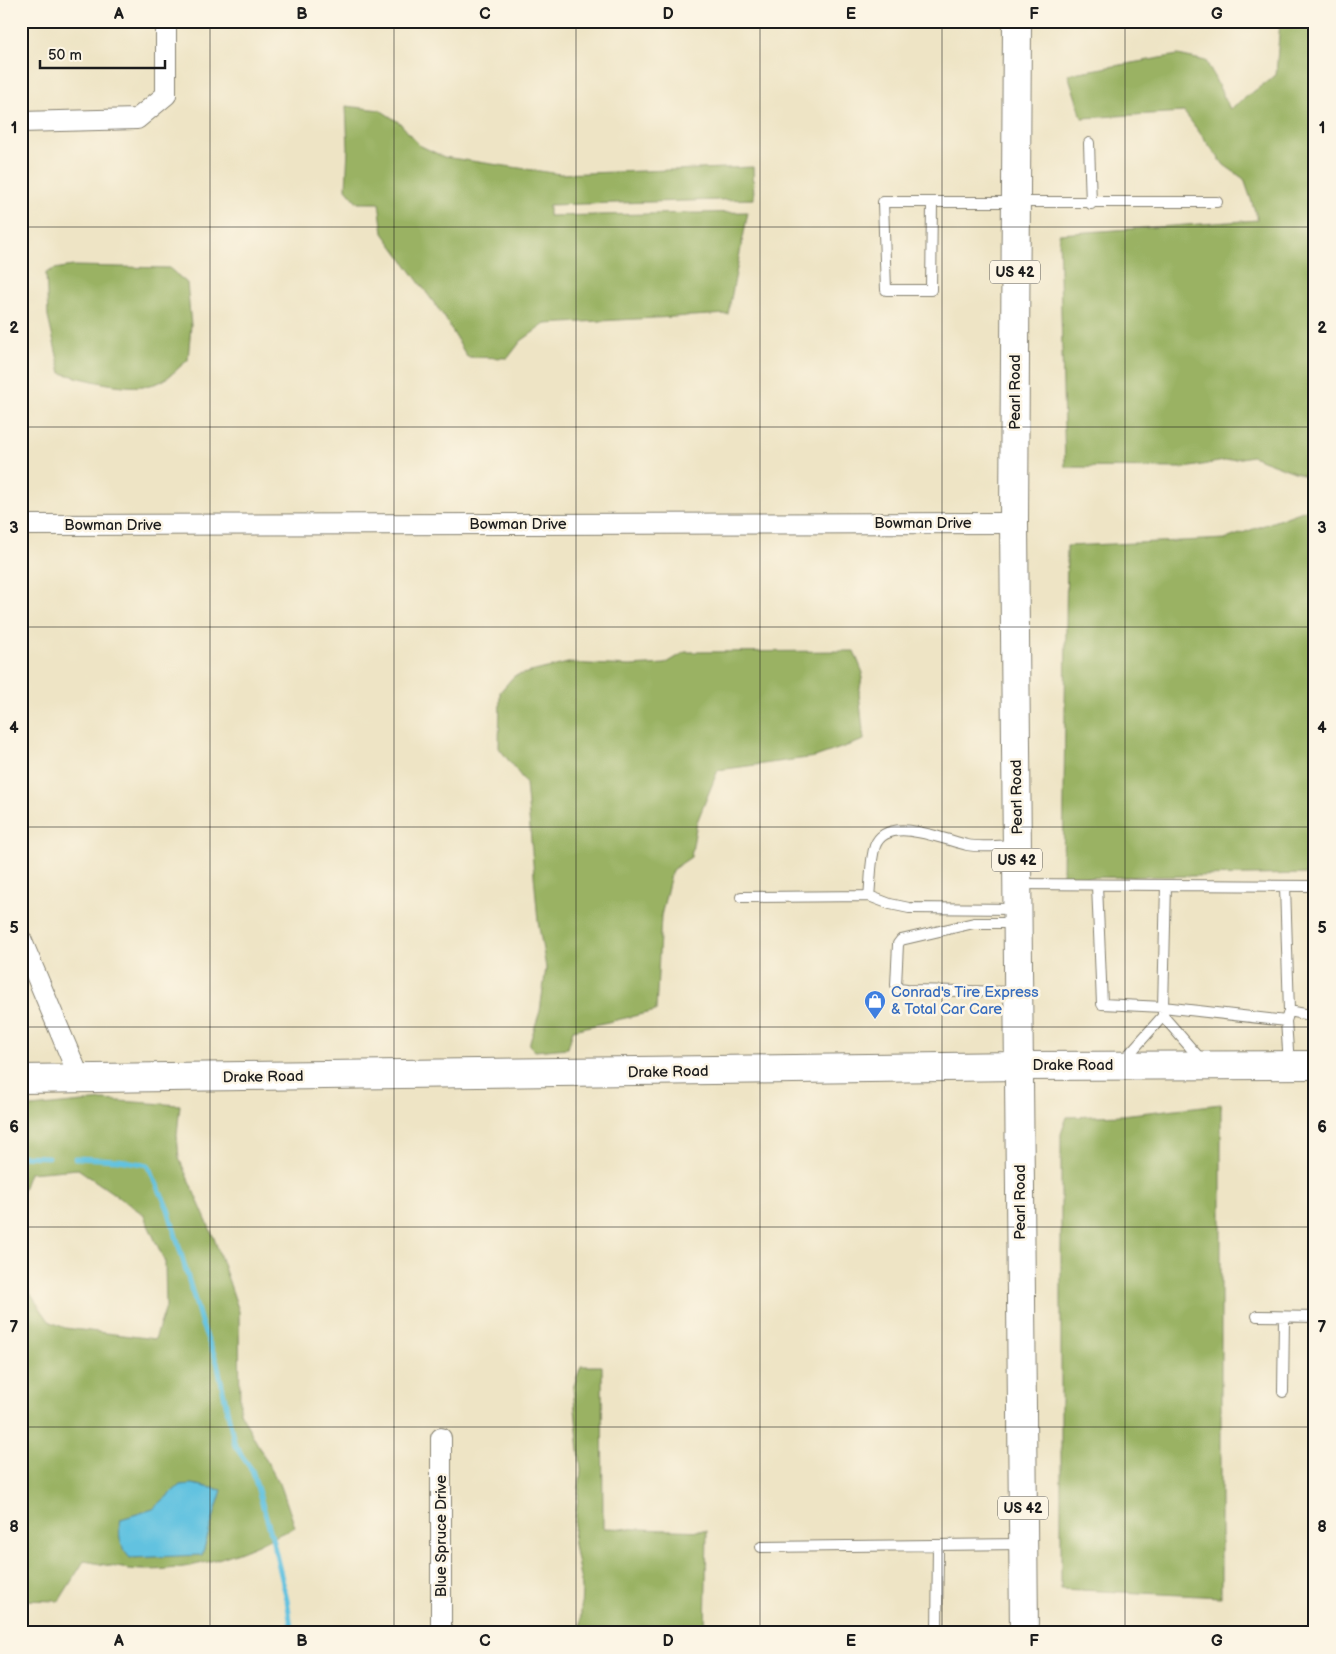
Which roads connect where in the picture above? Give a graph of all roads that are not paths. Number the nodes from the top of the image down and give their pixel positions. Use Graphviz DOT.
graph roads {
  1 [pos="166,21"];
  2 [pos="1017,21"];
  3 [pos="21,122"];
  4 [pos="1089,142"];
  5 [pos="1216,202"];
  6 [pos="932,203"];
  7 [pos="1016,204"];
  8 [pos="1091,204"];
  9 [pos="1014,522"];
  10 [pos="21,525"];
  11 [pos="1017,845"];
  12 [pos="1097,885"];
  13 [pos="1166,885"];
  14 [pos="1285,886"];
  15 [pos="1315,886"];
  16 [pos="870,896"];
  17 [pos="741,897"];
  18 [pos="1018,905"];
  19 [pos="21,939"];
  20 [pos="1019,992"];
  21 [pos="1163,1011"];
  22 [pos="1288,1016"];
  23 [pos="1315,1016"];
  24 [pos="1205,1064"];
  25 [pos="1120,1065"];
  26 [pos="1302,1065"];
  27 [pos="1019,1066"];
  28 [pos="21,1079"];
  29 [pos="80,1079"];
  30 [pos="1257,1316"];
  31 [pos="1315,1317"];
  32 [pos="1284,1318"];
  33 [pos="1283,1392"];
  34 [pos="441,1438"];
  35 [pos="1023,1544"];
  36 [pos="938,1545"];
  37 [pos="761,1547"];
  38 [pos="441,1633"];
  39 [pos="937,1633"];
  40 [pos="1024,1633"];
  1 -- 3 [label="street"];
  2 -- 7 [label="main road, Pearl Road / US 42"];
  4 -- 8 [label="lane"];
  5 -- 8 [label="lane"];
  6 -- 6 [label="lane"];
  6 -- 7 [label="lane"];
  7 -- 8 [label="lane"];
  7 -- 9 [label="main road, Pearl Road / US 42"];
  9 -- 10 [label="street, Bowman Drive"];
  9 -- 11 [label="main road, Pearl Road / US 42"];
  11 -- 16 [label="lane"];
  11 -- 18 [label="main road, Pearl Road / US 42"];
  12 -- 13 [label="lane"];
  12 -- 18 [label="lane"];
  12 -- 21 [label="lane"];
  13 -- 14 [label="lane"];
  13 -- 21 [label="lane"];
  14 -- 15 [label="lane"];
  14 -- 22 [label="lane"];
  16 -- 17 [label="lane"];
  16 -- 18 [label="lane"];
  18 -- 20 [label="main road, Pearl Road / US 42"];
  18 -- 20 [label="lane"];
  19 -- 29 [label="street"];
  20 -- 27 [label="main road, Pearl Road / US 42"];
  21 -- 22 [label="lane"];
  21 -- 24 [label="lane"];
  21 -- 25 [label="lane"];
  22 -- 23 [label="lane"];
  22 -- 26 [label="lane"];
  24 -- 25 [label="main road, Drake Road"];
  24 -- 26 [label="main road, Drake Road"];
  25 -- 27 [label="main road, Drake Road"];
  27 -- 29 [label="main road, Drake Road"];
  27 -- 35 [label="main road, Pearl Road / US 42"];
  28 -- 29 [label="main road, Drake Road"];
  30 -- 32 [label="lane"];
  31 -- 32 [label="lane"];
  32 -- 33 [label="lane"];
  34 -- 38 [label="street, Blue Spruce Drive"];
  35 -- 36 [label="lane"];
  35 -- 40 [label="main road, Pearl Road / US 42"];
  36 -- 37 [label="lane"];
  36 -- 39 [label="lane"];
}
